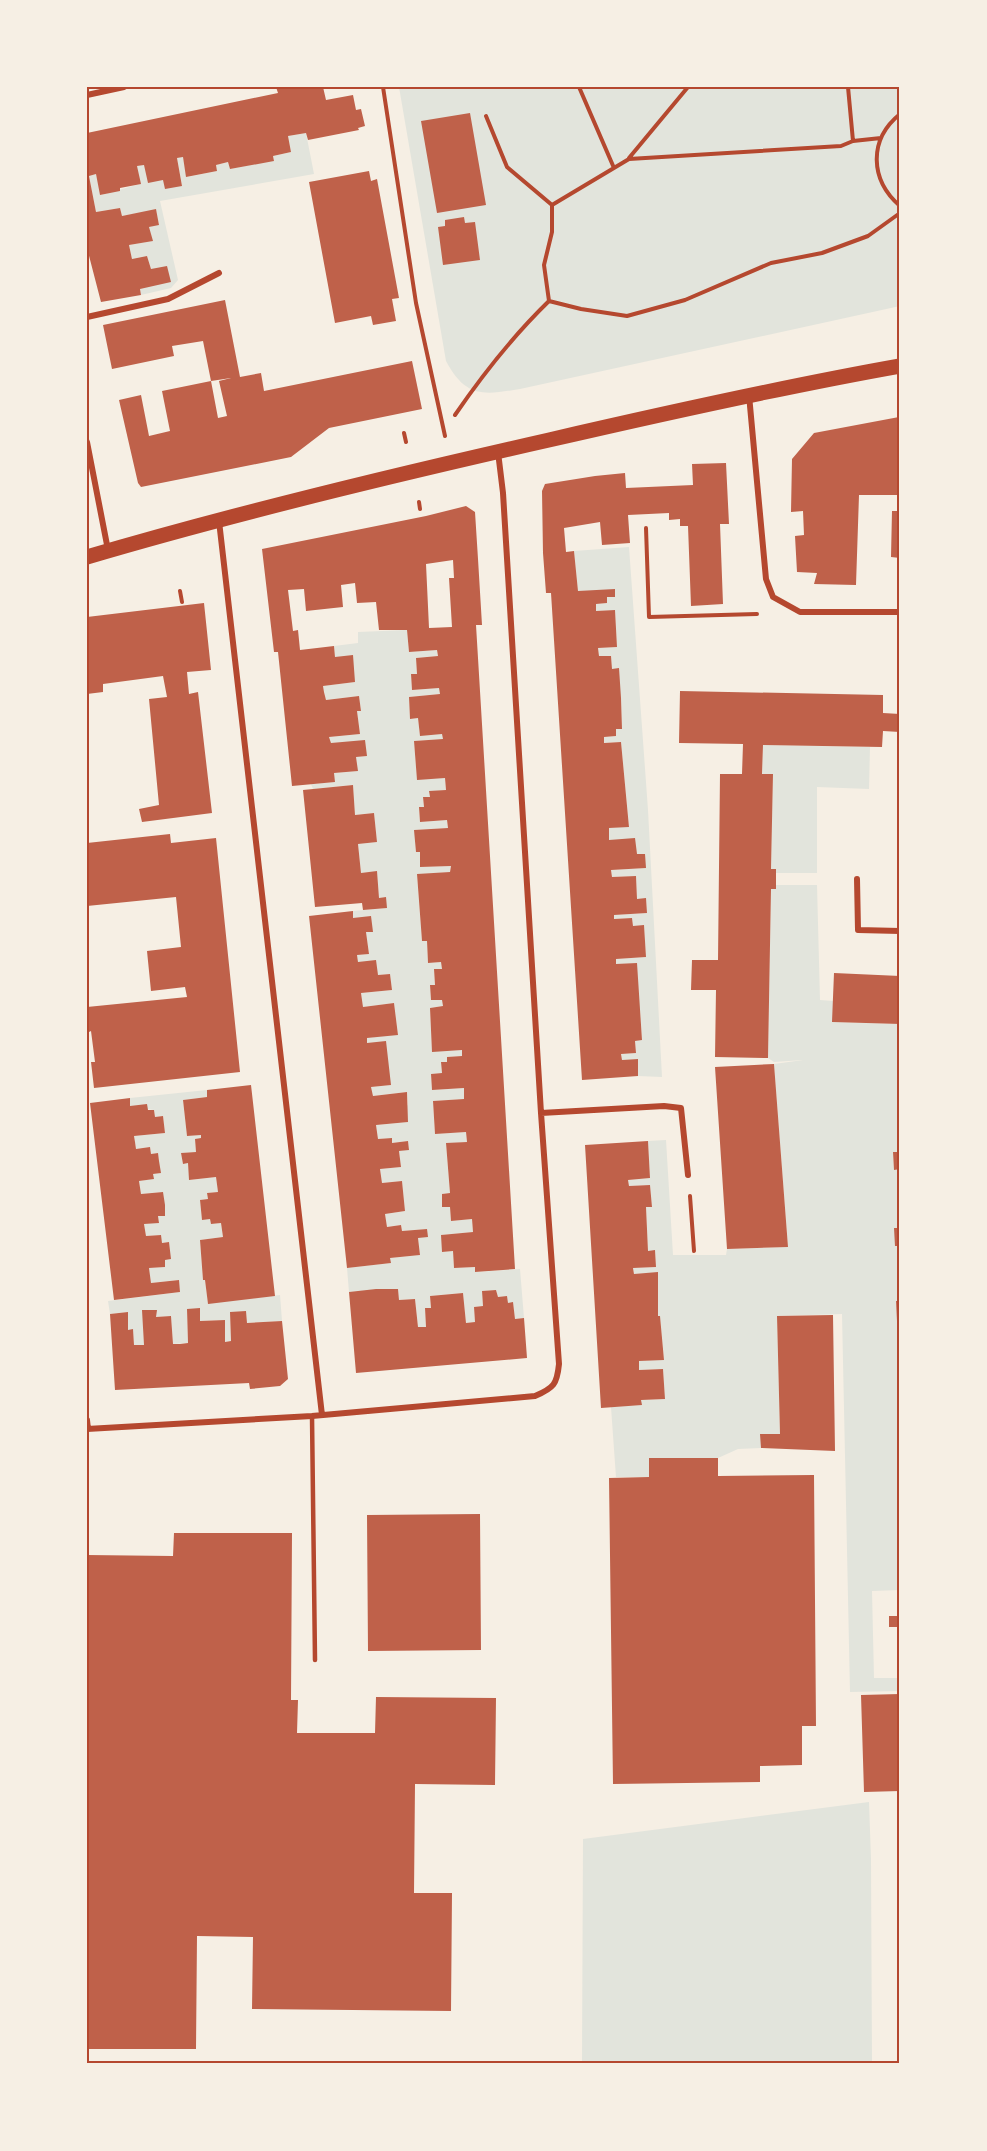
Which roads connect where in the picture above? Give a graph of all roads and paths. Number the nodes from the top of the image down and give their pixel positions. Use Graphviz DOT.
graph roads {
  1 [pos="124,87"];
  2 [pos="383,87"];
  3 [pos="579,87"];
  4 [pos="688,87"];
  5 [pos="848,87"];
  6 [pos="87,95"];
  7 [pos="900,114"];
  8 [pos="486,116"];
  9 [pos="881,138"];
  10 [pos="853,141"];
  11 [pos="629,159"];
  12 [pos="614,168"];
  13 [pos="552,206"];
  14 [pos="900,206"];
  15 [pos="900,213"];
  16 [pos="219,273"];
  17 [pos="549,301"];
  18 [pos="87,317"];
  19 [pos="900,366"];
  20 [pos="749,394"];
  21 [pos="455,415"];
  22 [pos="404,433"];
  23 [pos="87,442"];
  24 [pos="406,442"];
  25 [pos="498,452"];
  26 [pos="450,463"];
  27 [pos="419,502"];
  28 [pos="420,509"];
  29 [pos="219,521"];
  30 [pos="646,528"];
  31 [pos="108,551"];
  32 [pos="87,557"];
  33 [pos="180,591"];
  34 [pos="182,603"];
  35 [pos="800,612"];
  36 [pos="900,612"];
  37 [pos="857,879"];
  38 [pos="900,931"];
  39 [pos="541,1113"];
  40 [pos="688,1175"];
  41 [pos="694,1251"];
  42 [pos="322,1414"];
  43 [pos="312,1416"];
  44 [pos="87,1420"];
  45 [pos="88,1429"];
  46 [pos="315,1660"];
  1 -- 6 [label="street"];
  2 -- 26 [label="path"];
  3 -- 12 [label="path"];
  4 -- 11 [label="path"];
  5 -- 10 [label="path"];
  7 -- 9 [label="path"];
  8 -- 13 [label="path"];
  9 -- 10 [label="path"];
  9 -- 14 [label="path"];
  10 -- 11 [label="path"];
  11 -- 12 [label="path"];
  12 -- 13 [label="path"];
  13 -- 17 [label="path"];
  15 -- 17 [label="path"];
  16 -- 18 [label="street"];
  17 -- 21 [label="path"];
  19 -- 20 [label="main road"];
  20 -- 25 [label="main road"];
  20 -- 35 [label="street"];
  22 -- 24 [label="path"];
  23 -- 31 [label="street"];
  25 -- 26 [label="main road"];
  25 -- 39 [label="street"];
  26 -- 29 [label="main road"];
  27 -- 28 [label="path"];
  29 -- 31 [label="main road"];
  29 -- 42 [label="street"];
  30 -- 35 [label="path"];
  31 -- 32 [label="main road"];
  33 -- 34 [label="path"];
  35 -- 36 [label="street"];
  37 -- 38 [label="street"];
  39 -- 40 [label="street"];
  39 -- 42 [label="street"];
  40 -- 41 [label="path"];
  42 -- 43 [label="street"];
  43 -- 45 [label="street"];
  43 -- 46 [label="lane"];
  44 -- 45 [label="street"];
}
